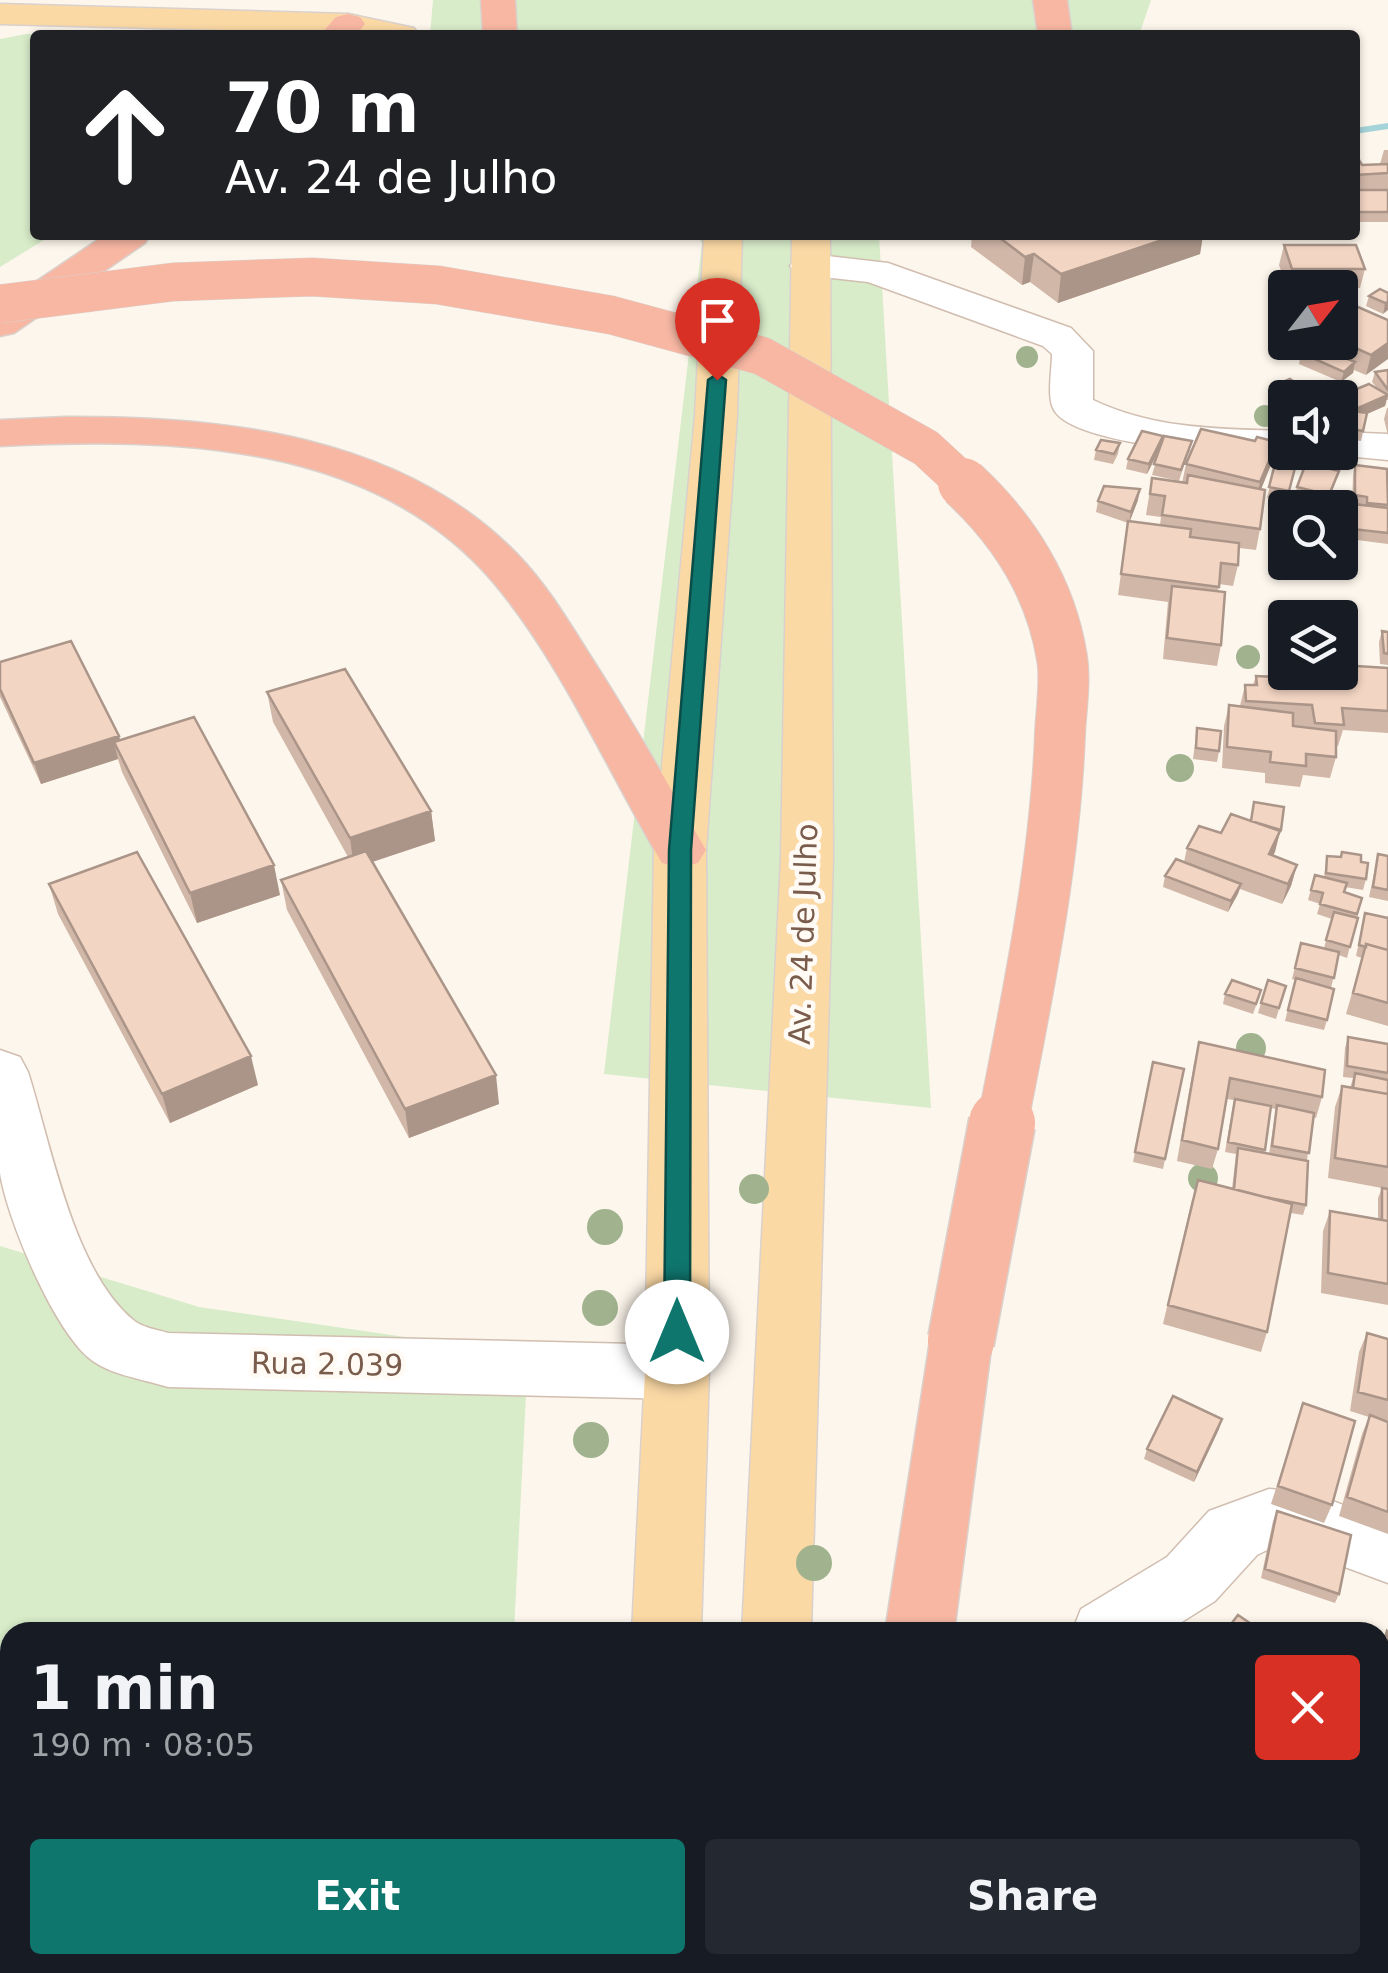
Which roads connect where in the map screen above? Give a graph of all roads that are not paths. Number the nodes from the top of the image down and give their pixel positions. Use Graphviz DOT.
graph roads {
  1 [pos="498,0"];
  2 [pos="1050,0"];
  3 [pos="0,14"];
  4 [pos="343,30"];
  5 [pos="500,30"];
  6 [pos="1056,30"];
  7 [pos="124,240"];
  8 [pos="723,240"];
  9 [pos="810,250"];
  10 [pos="0,304"];
  11 [pos="0,324"];
  12 [pos="0,433"];
  13 [pos="1268,443"];
  14 [pos="1358,446"];
  15 [pos="1388,447"];
  16 [pos="679,874"];
  17 [pos="0,1072"];
  18 [pos="24,1218"];
  19 [pos="677,1372"];
  20 [pos="1388,1552"];
  21 [pos="666,1622"];
  22 [pos="776,1622"];
  23 [pos="920,1622"];
  24 [pos="1124,1622"];
  1 -- 5 [label="highway"];
  2 -- 6 [label="highway"];
  3 -- 4 [label="main road"];
  7 -- 11 [label="highway"];
  8 -- 16 [label="main road"];
  9 -- 13 [label="street"];
  9 -- 22 [label="main road, Av. 24 de Julho"];
  10 -- 23 [label="highway, bridge"];
  12 -- 16 [label="highway"];
  14 -- 15 [label="street"];
  16 -- 19 [label="main road"];
  17 -- 18 [label="street, Rua 2.039"];
  18 -- 19 [label="street, Rua 2.039"];
  19 -- 21 [label="main road"];
  20 -- 24 [label="street"];
}
